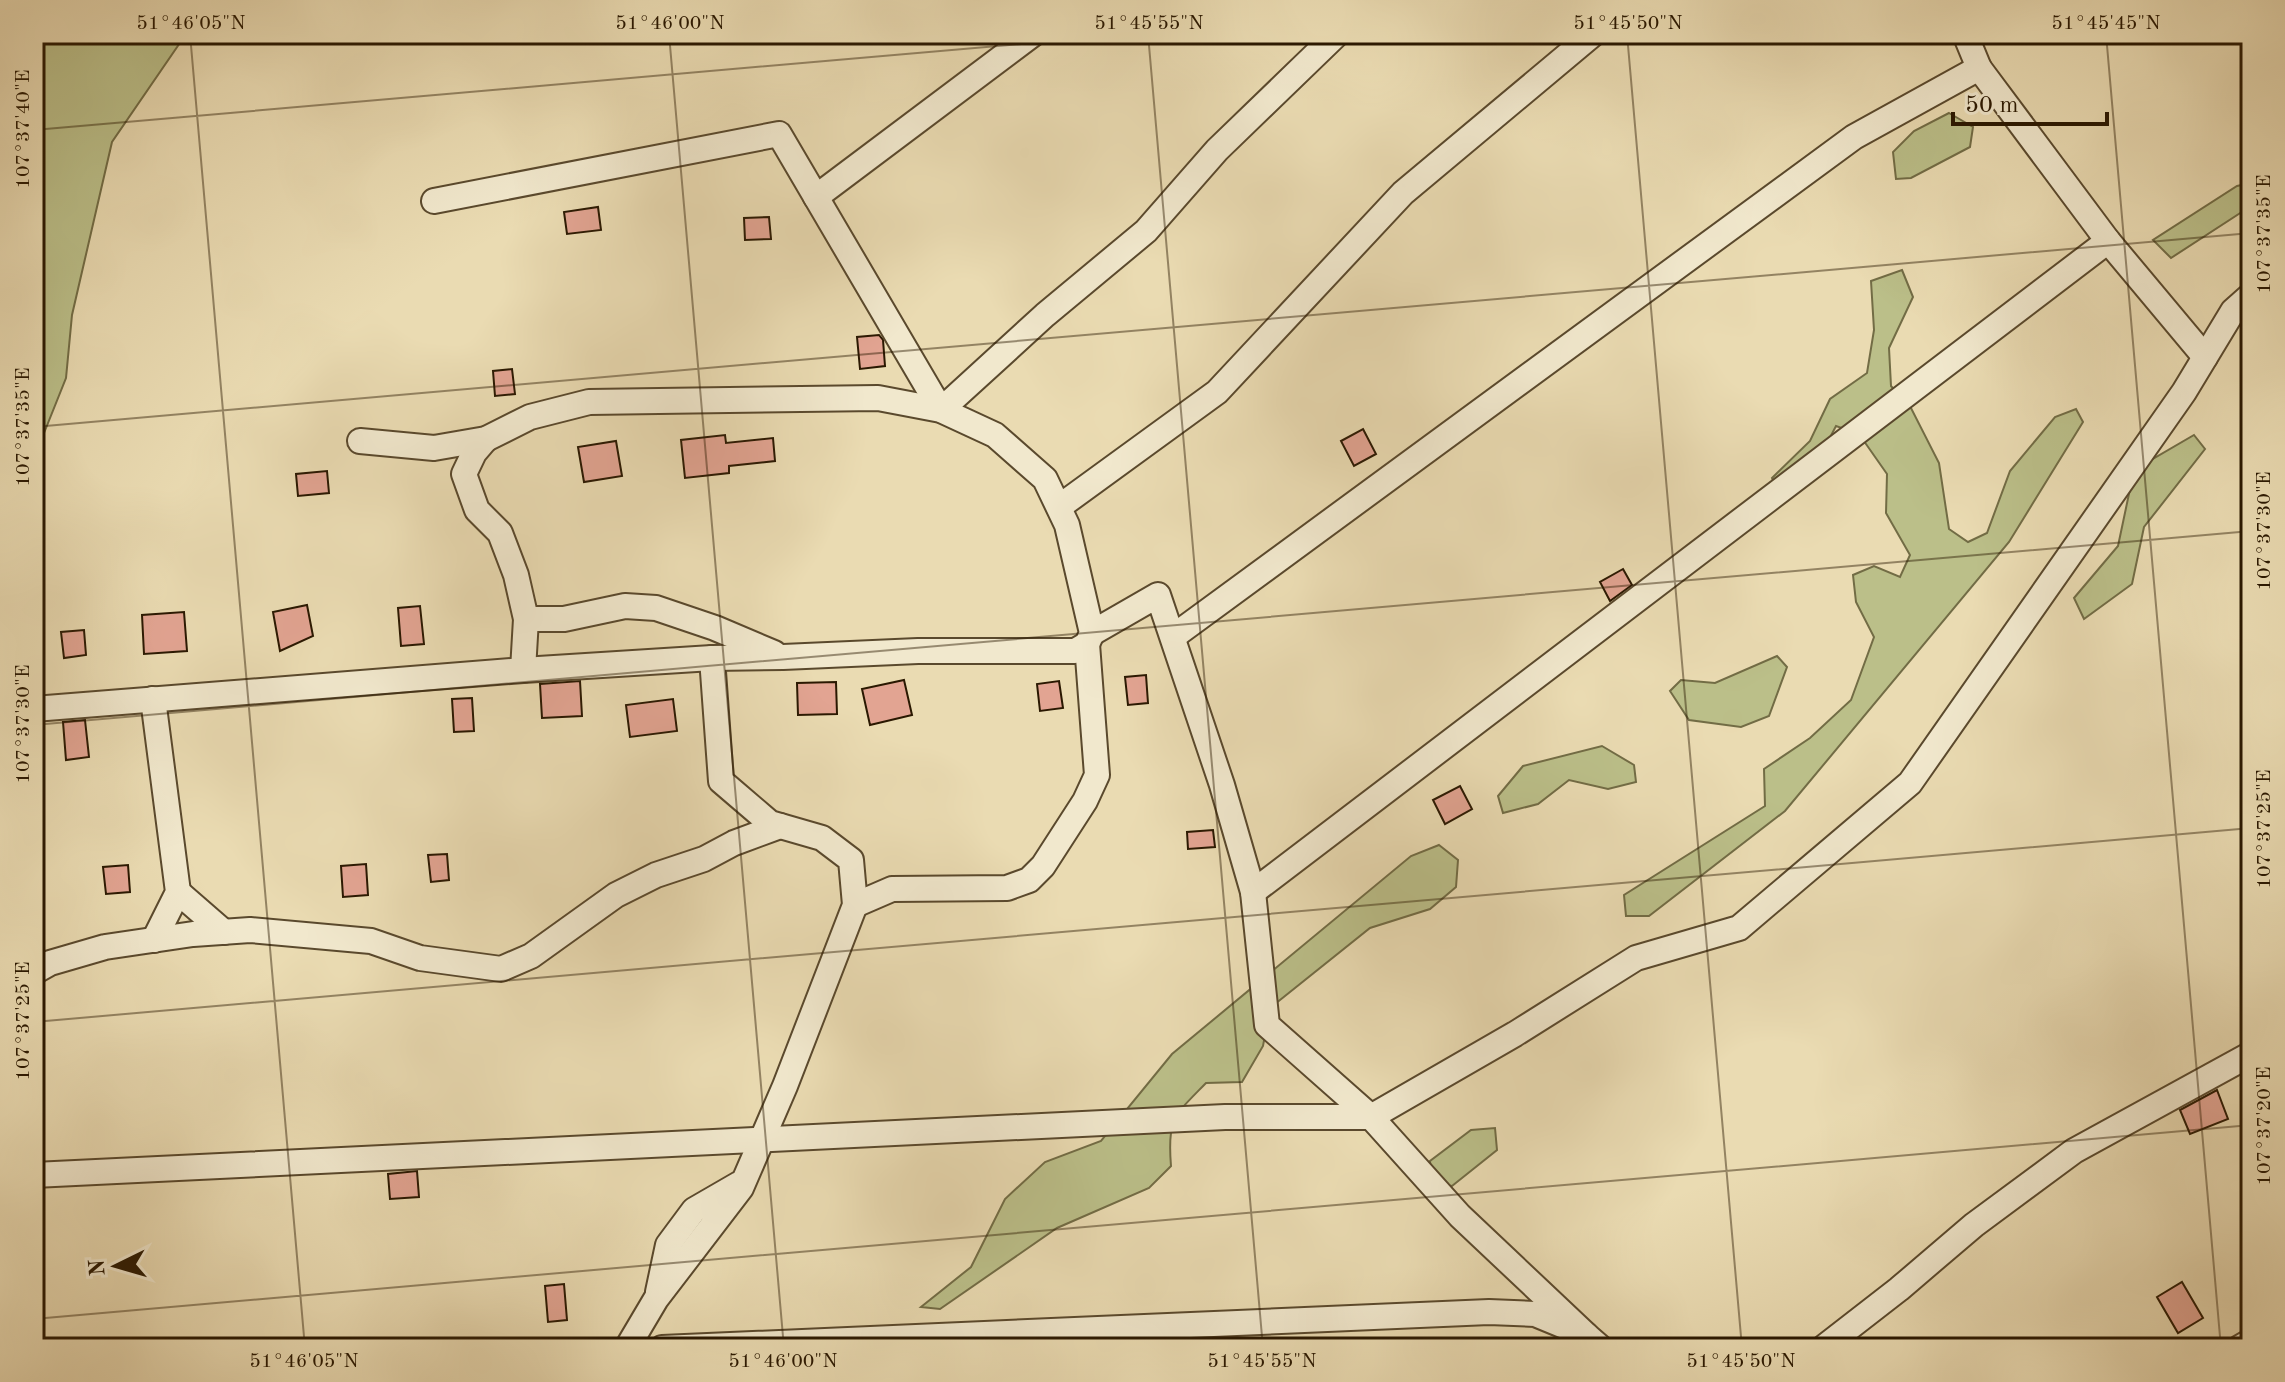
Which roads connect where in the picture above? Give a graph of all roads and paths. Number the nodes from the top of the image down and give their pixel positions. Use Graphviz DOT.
graph roads {
  1 [pos="1033,34"];
  2 [pos="1337,34"];
  3 [pos="1593,34"];
  4 [pos="1965,34"];
  5 [pos="1979,68"];
  6 [pos="816,197"];
  7 [pos="434,201"];
  8 [pos="2108,241"];
  9 [pos="2251,295"];
  10 [pos="2205,357"];
  11 [pos="941,410"];
  12 [pos="486,439"];
  13 [pos="360,441"];
  14 [pos="434,448"];
  15 [pos="464,474"];
  16 [pos="1059,507"];
  17 [pos="526,619"];
  18 [pos="724,632"];
  19 [pos="1174,636"];
  20 [pos="1089,639"];
  21 [pos="783,657"];
  22 [pos="712,658"];
  23 [pos="685,660"];
  24 [pos="523,670"];
  25 [pos="153,699"];
  26 [pos="34,709"];
  27 [pos="780,826"];
  28 [pos="178,892"];
  29 [pos="1253,892"];
  30 [pos="855,905"];
  31 [pos="224,932"];
  32 [pos="154,940"];
  33 [pos="34,972"];
  34 [pos="2251,1054"];
  35 [pos="1371,1117"];
  36 [pos="762,1139"];
  37 [pos="34,1175"];
  38 [pos="1594,1341"];
  39 [pos="2251,1341"];
  40 [pos="671,1347"];
  41 [pos="627,1348"];
  42 [pos="1823,1348"];
  43 [pos="2239,1348"];
  1 -- 6 [label="street"];
  2 -- 11 [label="street"];
  3 -- 16 [label="street"];
  4 -- 5 [label="street"];
  5 -- 8 [label="street"];
  5 -- 19 [label="street"];
  6 -- 7 [label="street"];
  6 -- 11 [label="street"];
  8 -- 10 [label="street"];
  8 -- 29 [label="street"];
  9 -- 10 [label="street"];
  10 -- 35 [label="street"];
  11 -- 12 [label="street"];
  11 -- 16 [label="street"];
  12 -- 14 [label="street"];
  12 -- 15 [label="street"];
  13 -- 14 [label="street"];
  14 -- 15 [label="street"];
  15 -- 17 [label="street"];
  16 -- 20 [label="street"];
  17 -- 18 [label="street"];
  17 -- 24 [label="street"];
  18 -- 21 [label="street"];
  18 -- 23 [label="street"];
  19 -- 20 [label="street"];
  19 -- 29 [label="street"];
  20 -- 21 [label="street"];
  20 -- 30 [label="street"];
  21 -- 22 [label="street"];
  22 -- 23 [label="street"];
  22 -- 27 [label="street"];
  23 -- 24 [label="street"];
  24 -- 25 [label="street"];
  25 -- 26 [label="street"];
  25 -- 28 [label="street"];
  27 -- 30 [label="street"];
  27 -- 31 [label="street"];
  28 -- 31 [label="street"];
  28 -- 32 [label="street"];
  29 -- 35 [label="street"];
  30 -- 36 [label="street"];
  31 -- 32 [label="street"];
  32 -- 33 [label="street"];
  34 -- 42 [label="street"];
  35 -- 36 [label="street"];
  35 -- 38 [label="street"];
  36 -- 37 [label="street"];
  36 -- 41 [label="street"];
  38 -- 40 [label="street"];
  39 -- 43 [label="street"];
}
